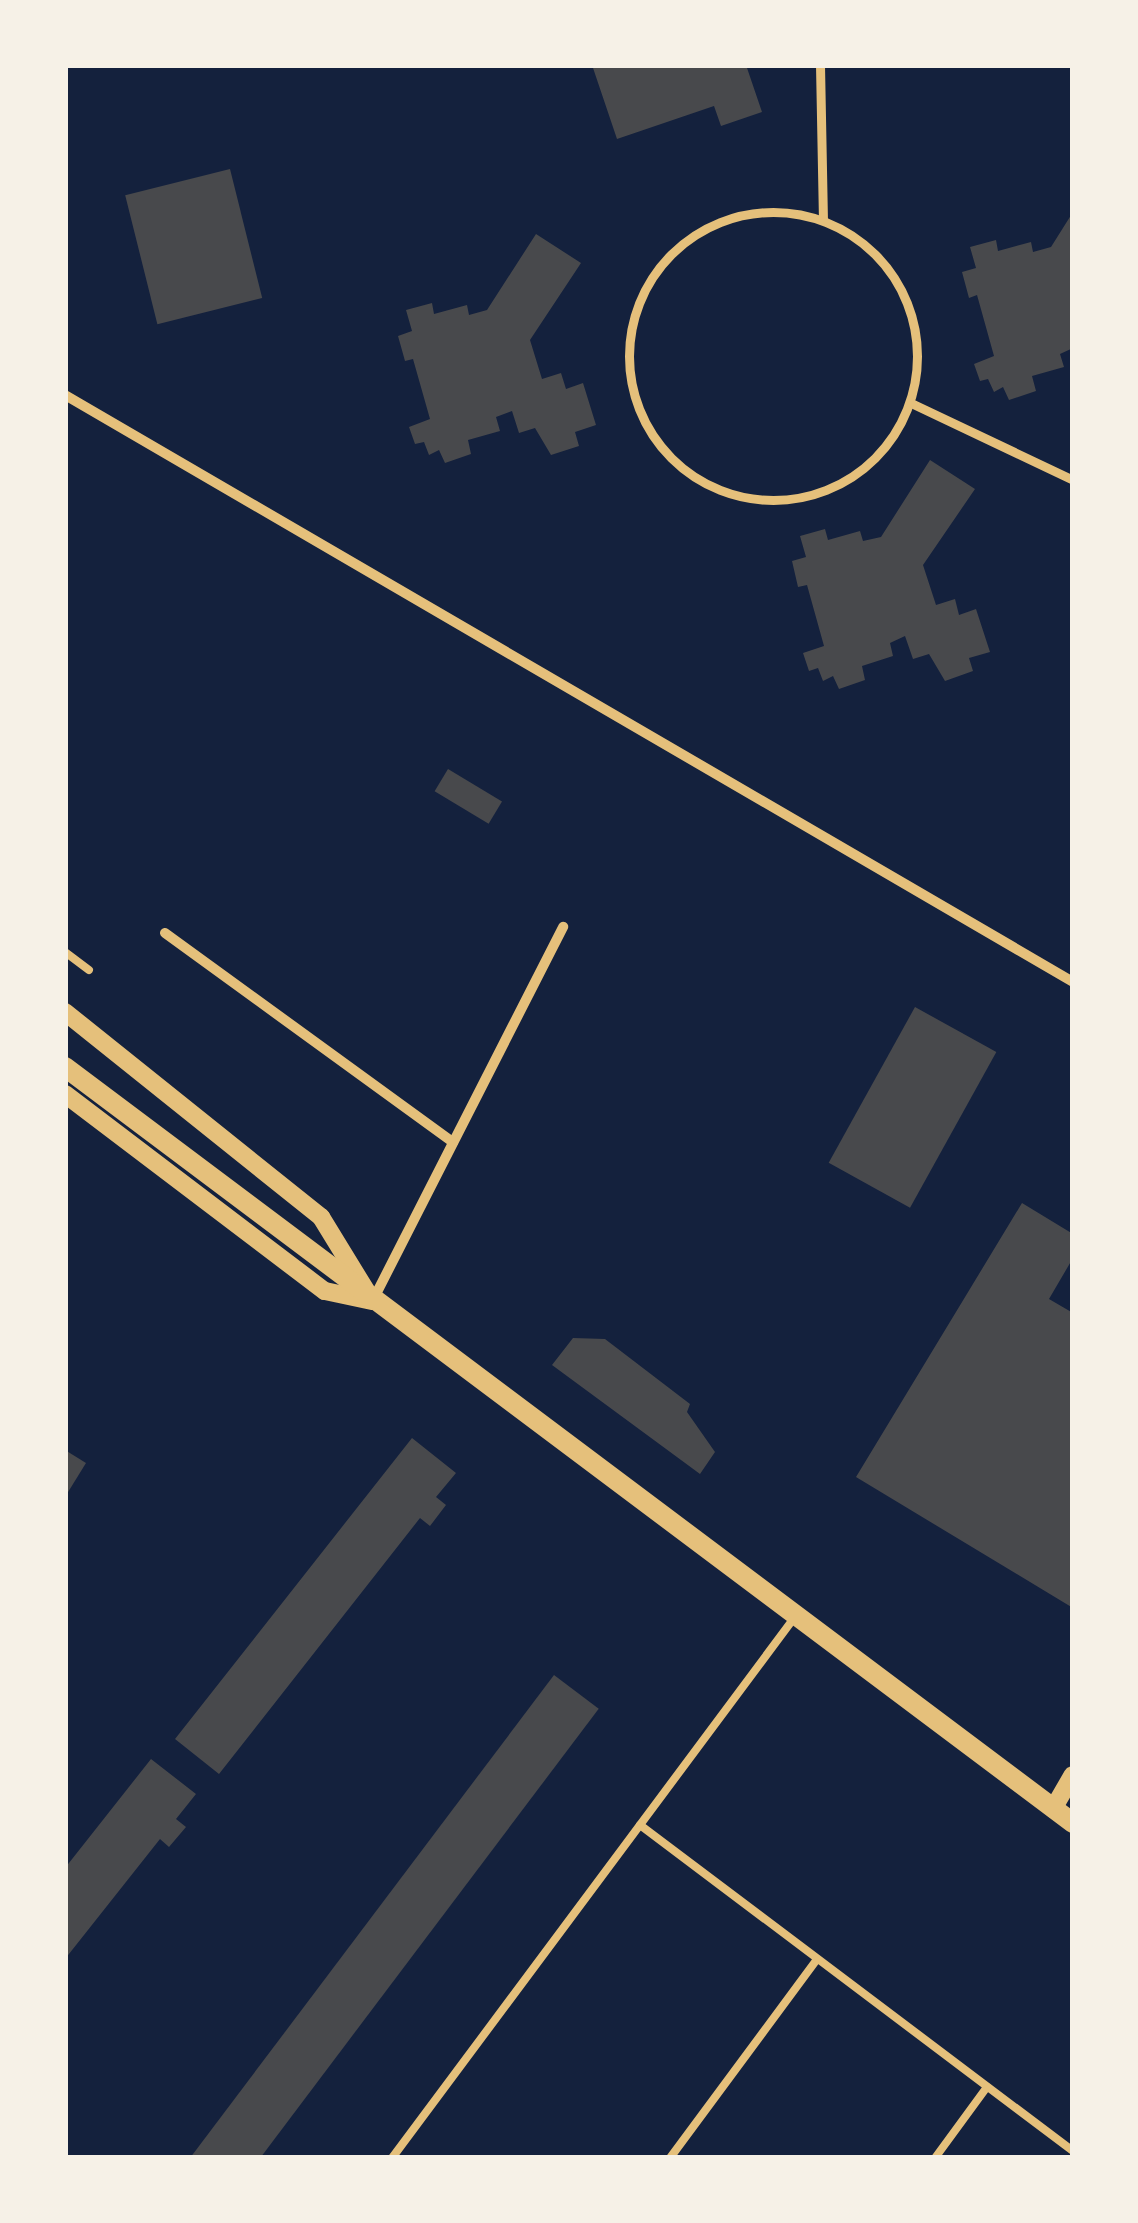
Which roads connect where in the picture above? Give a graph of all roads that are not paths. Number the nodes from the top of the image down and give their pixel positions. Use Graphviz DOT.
graph roads {
  1 [pos="820,65"];
  2 [pos="823,219"];
  3 [pos="65,395"];
  4 [pos="910,403"];
  5 [pos="1073,480"];
  6 [pos="564,926"];
  7 [pos="166,933"];
  8 [pos="65,952"];
  9 [pos="89,970"];
  10 [pos="1073,982"];
  11 [pos="65,1012"];
  12 [pos="65,1067"];
  13 [pos="65,1094"];
  14 [pos="453,1142"];
  15 [pos="372,1300"];
  16 [pos="794,1618"];
  17 [pos="1073,1776"];
  18 [pos="1053,1809"];
  19 [pos="1073,1823"];
  20 [pos="640,1825"];
  21 [pos="817,1958"];
  22 [pos="987,2087"];
  23 [pos="1073,2152"];
  24 [pos="392,2158"];
  25 [pos="670,2158"];
  26 [pos="935,2158"];
  1 -- 2 [label="street"];
  2 -- 4 [label="street"];
  2 -- 4 [label="street"];
  3 -- 10 [label="street"];
  4 -- 5 [label="street"];
  6 -- 14 [label="street"];
  7 -- 14 [label="street"];
  8 -- 9 [label="lane"];
  11 -- 15 [label="street"];
  12 -- 15 [label="main road"];
  13 -- 15 [label="street"];
  14 -- 15 [label="street"];
  15 -- 16 [label="main road"];
  16 -- 18 [label="main road"];
  16 -- 20 [label="lane"];
  17 -- 18 [label="street"];
  18 -- 19 [label="main road"];
  20 -- 21 [label="lane"];
  20 -- 24 [label="lane"];
  21 -- 22 [label="lane"];
  21 -- 25 [label="lane"];
  22 -- 23 [label="lane"];
  22 -- 26 [label="lane"];
}
